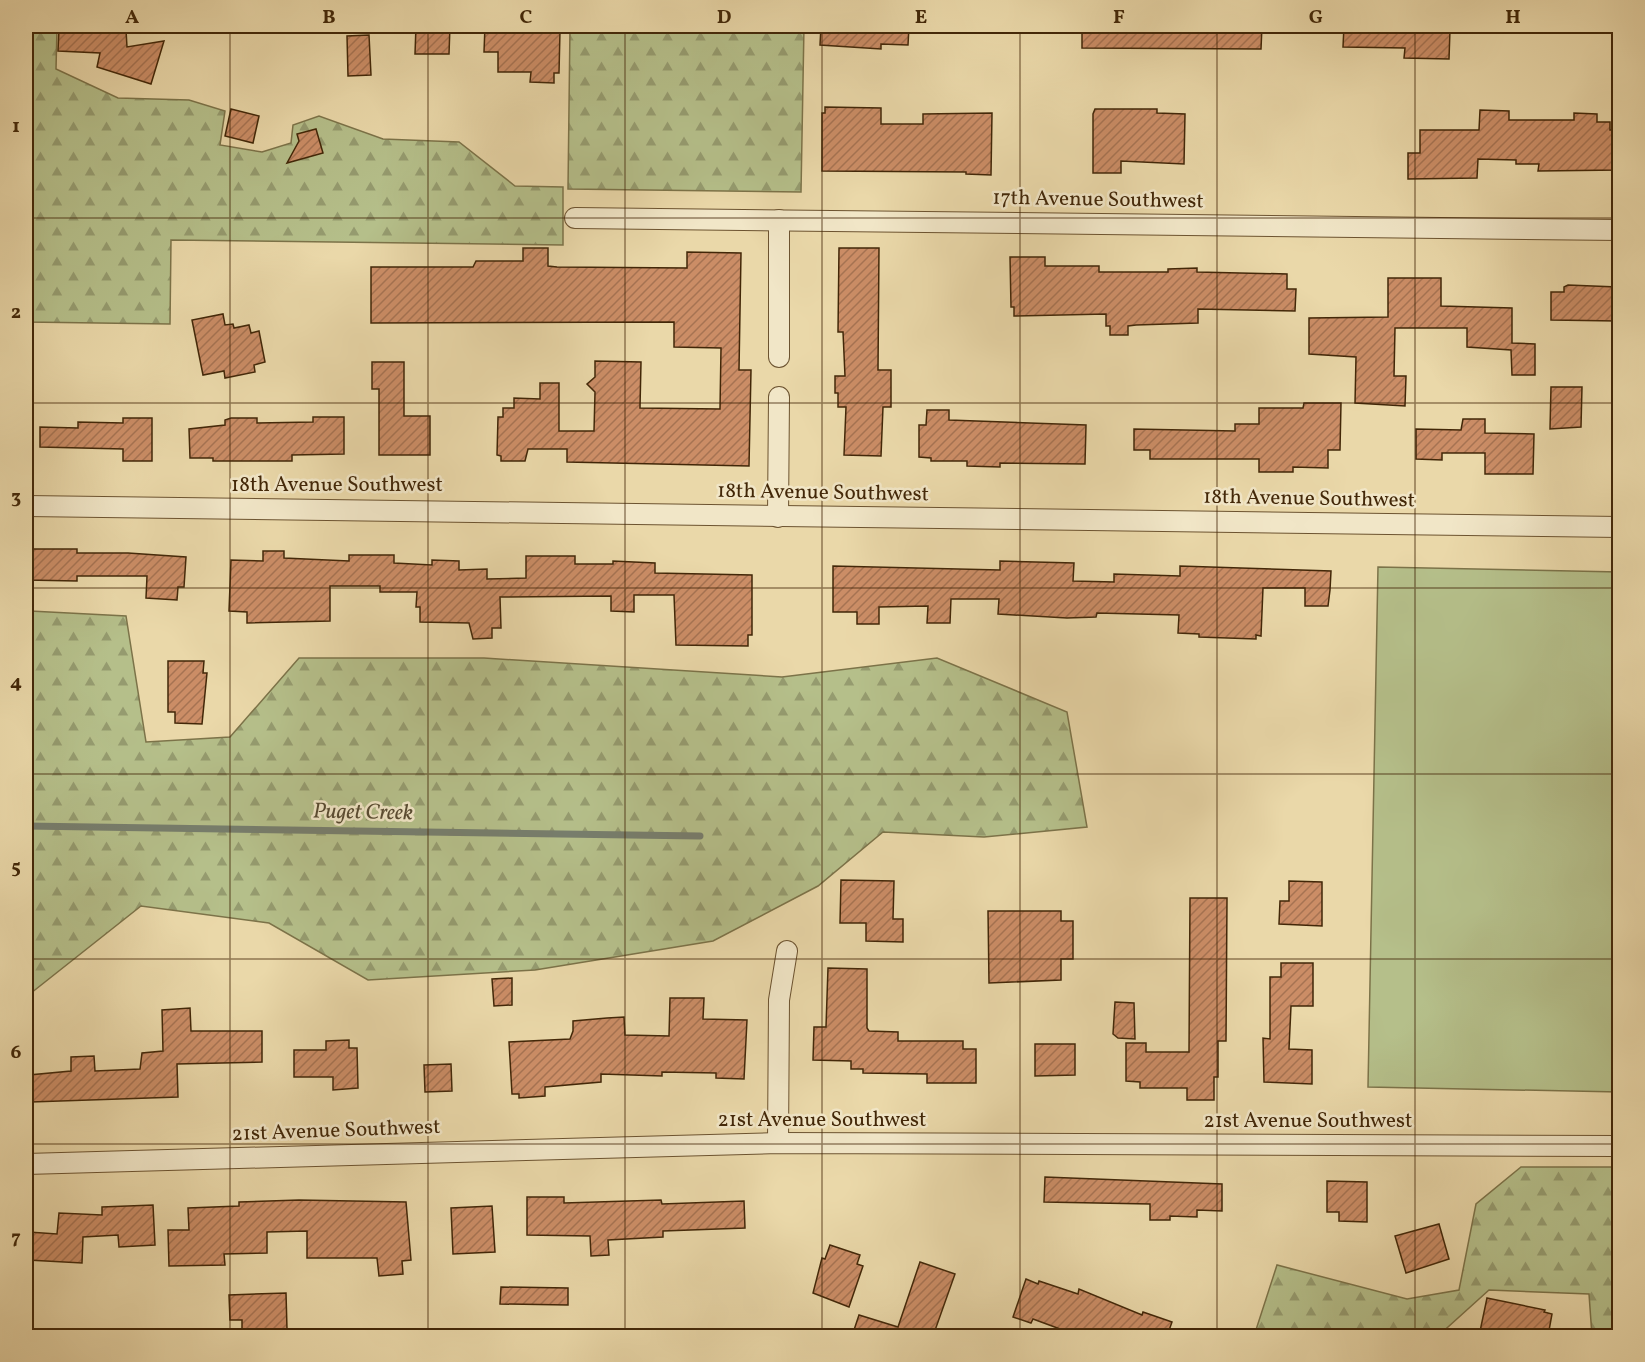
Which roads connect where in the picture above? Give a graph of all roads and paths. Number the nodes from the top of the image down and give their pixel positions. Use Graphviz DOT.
graph roads {
  1 [pos="575,218"];
  2 [pos="778,220"];
  3 [pos="1620,230"];
  4 [pos="779,357"];
  5 [pos="779,397"];
  6 [pos="26,506"];
  7 [pos="778,517"];
  8 [pos="1620,527"];
  9 [pos="788,951"];
  10 [pos="778,1143"];
  11 [pos="1620,1146"];
  12 [pos="26,1164"];
  1 -- 2 [label="street, 17th Avenue Southwest"];
  2 -- 3 [label="street, 17th Avenue Southwest"];
  2 -- 4 [label="street"];
  5 -- 7 [label="street"];
  6 -- 7 [label="street, 18th Avenue Southwest"];
  7 -- 8 [label="street, 18th Avenue Southwest"];
  9 -- 10 [label="street"];
  10 -- 11 [label="street, 21st Avenue Southwest"];
  10 -- 12 [label="street, 21st Avenue Southwest"];
}
